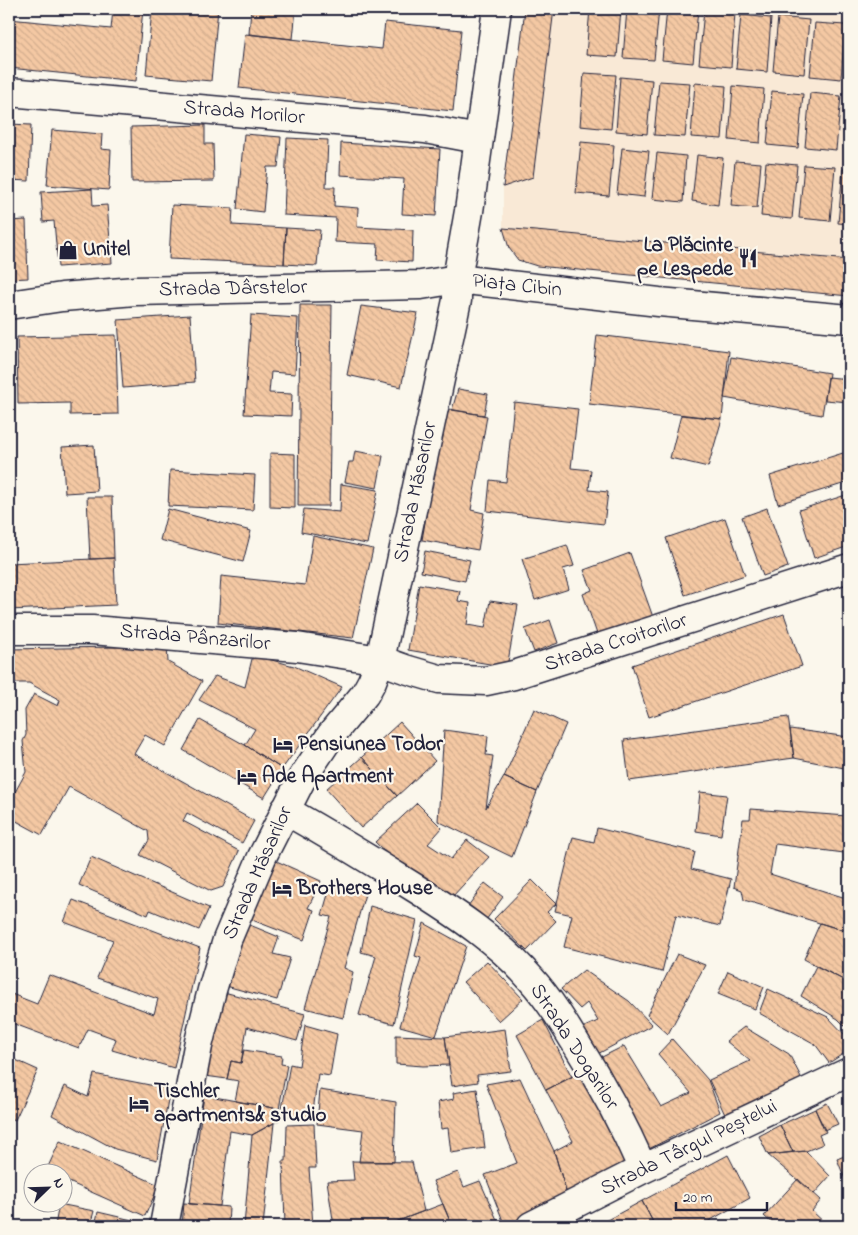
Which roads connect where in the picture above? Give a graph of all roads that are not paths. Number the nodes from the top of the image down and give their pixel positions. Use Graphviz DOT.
graph roads {
  1 [pos="498,9"];
  2 [pos="9,92"];
  3 [pos="478,138"];
  4 [pos="457,279"];
  5 [pos="9,305"];
  6 [pos="849,319"];
  7 [pos="849,568"];
  8 [pos="9,630"];
  9 [pos="380,660"];
  10 [pos="285,810"];
  11 [pos="849,1072"];
  12 [pos="643,1169"];
  13 [pos="164,1226"];
  14 [pos="531,1226"];
  1 -- 3 [label="street, Piața Cibin"];
  2 -- 3 [label="street, Strada Morilor"];
  3 -- 4 [label="street, Piața Cibin"];
  4 -- 5 [label="street, Strada Dârstelor"];
  4 -- 6 [label="street, Piața Cibin"];
  4 -- 9 [label="street, Strada Măsarilor"];
  7 -- 9 [label="street, Strada Croitorilor"];
  8 -- 9 [label="street, Strada Pânzarilor"];
  9 -- 10 [label="street, Strada Măsarilor"];
  10 -- 12 [label="street, Strada Dogarilor"];
  10 -- 13 [label="street, Strada Măsarilor"];
  11 -- 12 [label="street, Strada Târgul Peștelui"];
  12 -- 14 [label="street, Strada Târgul Peștelui"];
}
